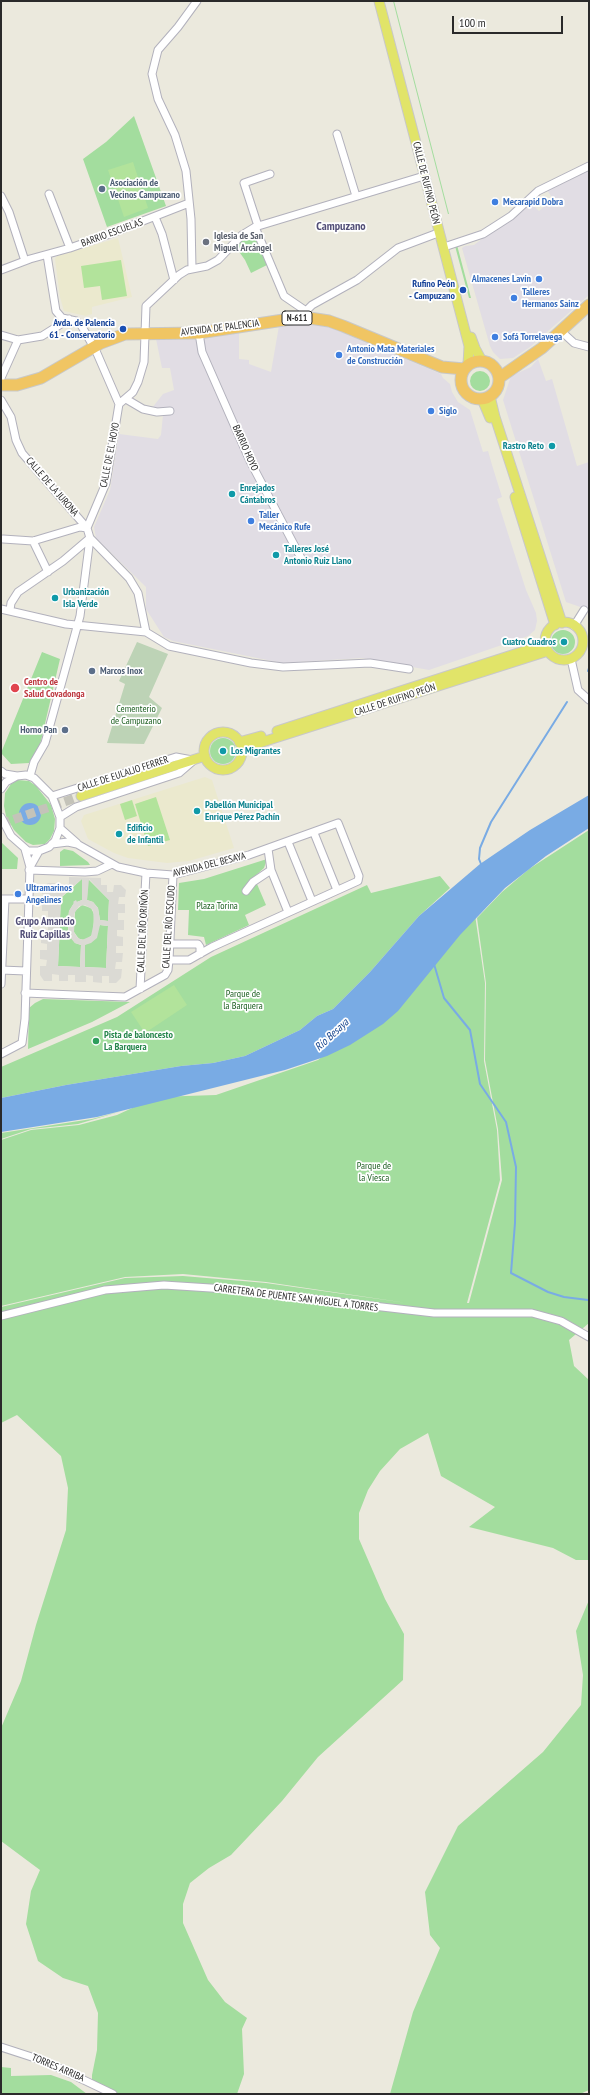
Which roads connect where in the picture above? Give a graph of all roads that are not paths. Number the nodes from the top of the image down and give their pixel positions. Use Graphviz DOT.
graph roads {
  1 [pos="197,1"];
  2 [pos="379,1"];
  3 [pos="385,1"];
  4 [pos="337,134"];
  5 [pos="589,166"];
  6 [pos="270,174"];
  7 [pos="424,176"];
  8 [pos="50,194"];
  9 [pos="1,196"];
  10 [pos="356,196"];
  11 [pos="189,203"];
  12 [pos="155,217"];
  13 [pos="257,227"];
  14 [pos="438,233"];
  15 [pos="447,246"];
  16 [pos="70,248"];
  17 [pos="47,255"];
  18 [pos="25,261"];
  19 [pos="192,268"];
  20 [pos="1,270"];
  21 [pos="174,280"];
  22 [pos="589,305"];
  23 [pos="305,314"];
  24 [pos="69,319"];
  25 [pos="561,331"];
  26 [pos="144,333"];
  27 [pos="199,333"];
  28 [pos="1,335"];
  29 [pos="18,340"];
  30 [pos="94,347"];
  31 [pos="589,348"];
  32 [pos="482,361"];
  33 [pos="442,367"];
  34 [pos="466,367"];
  35 [pos="497,373"];
  36 [pos="1,378"];
  37 [pos="461,381"];
  38 [pos="1,385"];
  39 [pos="486,398"];
  40 [pos="126,399"];
  41 [pos="1,400"];
  42 [pos="119,404"];
  43 [pos="170,411"];
  44 [pos="87,528"];
  45 [pos="90,538"];
  46 [pos="3,539"];
  47 [pos="33,541"];
  48 [pos="301,558"];
  49 [pos="48,572"];
  50 [pos="1,609"];
  51 [pos="10,610"];
  52 [pos="584,610"];
  53 [pos="558,624"];
  54 [pos="77,625"];
  55 [pos="574,626"];
  56 [pos="146,632"];
  57 [pos="547,648"];
  58 [pos="571,659"];
  59 [pos="409,669"];
  60 [pos="589,700"];
  61 [pos="240,742"];
  62 [pos="242,751"];
  63 [pos="205,756"];
  64 [pos="194,760"];
  65 [pos="1,771"];
  66 [pos="17,776"];
  67 [pos="30,776"];
  68 [pos="1,787"];
  69 [pos="52,796"];
  70 [pos="81,796"];
  71 [pos="1,817"];
  72 [pos="60,817"];
  73 [pos="60,828"];
  74 [pos="314,833"];
  75 [pos="288,842"];
  76 [pos="52,844"];
  77 [pos="77,844"];
  78 [pos="25,849"];
  79 [pos="268,849"];
  80 [pos="39,851"];
  81 [pos="112,864"];
  82 [pos="30,869"];
  83 [pos="271,870"];
  84 [pos="146,873"];
  85 [pos="173,875"];
  86 [pos="337,890"];
  87 [pos="246,891"];
  88 [pos="3,899"];
  89 [pos="28,899"];
  90 [pos="312,901"];
  91 [pos="288,912"];
  92 [pos="170,944"];
  93 [pos="200,954"];
  94 [pos="169,960"];
  95 [pos="1,970"];
  96 [pos="26,971"];
  97 [pos="1,984"];
  98 [pos="140,989"];
  99 [pos="25,993"];
  100 [pos="1,1051"];
  101 [pos="1,1316"];
  102 [pos="589,1337"];
  103 [pos="1,2047"];
  104 [pos="113,2094"];
  1 -- 11 [label="street"];
  2 -- 7 [label="main road, CALLE DE RUFINO PEÓN"];
  3 -- 15 [label="main road, CALLE DE RUFINO PEÓN"];
  4 -- 10 [label="street"];
  5 -- 15 [label="street"];
  6 -- 13 [label="street"];
  7 -- 10 [label="street"];
  7 -- 14 [label="main road, CALLE DE RUFINO PEÓN"];
  8 -- 16 [label="street, BARRIO ESCUELAS"];
  9 -- 18 [label="street"];
  10 -- 13 [label="street"];
  11 -- 12 [label="street, BARRIO ESCUELAS"];
  11 -- 19 [label="street"];
  12 -- 16 [label="street, BARRIO ESCUELAS"];
  12 -- 21 [label="street, BARRIO ESCUELAS"];
  13 -- 19 [label="street"];
  13 -- 23 [label="street"];
  14 -- 23 [label="street"];
  14 -- 34 [label="main road, CALLE DE RUFINO PEÓN"];
  15 -- 32 [label="main road, CALLE DE RUFINO PEÓN"];
  16 -- 17 [label="street, BARRIO ESCUELAS"];
  17 -- 18 [label="street, BARRIO ESCUELAS"];
  17 -- 24 [label="street"];
  18 -- 20 [label="street, BARRIO ESCUELAS"];
  19 -- 21 [label="street"];
  21 -- 26 [label="street"];
  22 -- 25 [label="highway"];
  23 -- 27 [label="highway, AVENIDA DE PALENCIA / N-611"];
  23 -- 33 [label="highway, AVENIDA DE PALENCIA / N-611"];
  24 -- 29 [label="street"];
  24 -- 30 [label="street"];
  25 -- 31 [label="street"];
  25 -- 35 [label="highway"];
  26 -- 27 [label="highway, AVENIDA DE PALENCIA / N-611"];
  26 -- 30 [label="highway, AVENIDA DE PALENCIA / N-611"];
  26 -- 40 [label="street"];
  27 -- 48 [label="street, BARRIO HOYO"];
  28 -- 29 [label="street"];
  29 -- 36 [label="street"];
  30 -- 38 [label="highway, AVENIDA DE PALENCIA / N-611"];
  30 -- 42 [label="street"];
  32 -- 34 [label="highway, N-611"];
  32 -- 35 [label="highway"];
  33 -- 34 [label="highway, AVENIDA DE PALENCIA / N-611"];
  33 -- 37 [label="highway, AVENIDA DE PALENCIA / N-611"];
  34 -- 37 [label="highway"];
  35 -- 39 [label="highway"];
  37 -- 39 [label="highway, N-611"];
  39 -- 53 [label="main road"];
  40 -- 42 [label="street"];
  40 -- 43 [label="street"];
  41 -- 44 [label="street, CALLE DE LA JURONA"];
  42 -- 44 [label="street, CALLE DE EL HOYO"];
  44 -- 45 [label="street, CALLE DE LA JURONA"];
  44 -- 47 [label="street, CALLE DE LA JURONA"];
  45 -- 49 [label="street"];
  45 -- 54 [label="street"];
  45 -- 56 [label="street"];
  46 -- 47 [label="street, CALLE DE LA JURONA"];
  47 -- 49 [label="street"];
  49 -- 51 [label="street"];
  50 -- 51 [label="street"];
  51 -- 54 [label="street"];
  52 -- 55 [label="street"];
  53 -- 55 [label="main road"];
  53 -- 57 [label="main road"];
  54 -- 56 [label="street"];
  54 -- 67 [label="street"];
  55 -- 58 [label="main road"];
  56 -- 59 [label="street"];
  57 -- 58 [label="main road"];
  57 -- 61 [label="main road, CALLE DE RUFINO PEÓN"];
  57 -- 62 [label="main road, CALLE DE RUFINO PEÓN"];
  58 -- 60 [label="street"];
  61 -- 62 [label="main road"];
  61 -- 63 [label="main road"];
  62 -- 63 [label="main road"];
  63 -- 64 [label="main road, CALLE DE EULALIO FERRER"];
  64 -- 69 [label="street, CALLE DE EULALIO FERRER"];
  64 -- 70 [label="main road, CALLE DE EULALIO FERRER"];
  64 -- 72 [label="street, CALLE DE EULALIO FERRER"];
  65 -- 66 [label="street"];
  66 -- 67 [label="street"];
  66 -- 68 [label="street"];
  67 -- 69 [label="street"];
  69 -- 72 [label="street"];
  71 -- 78 [label="street"];
  72 -- 73 [label="street"];
  73 -- 76 [label="street"];
  73 -- 77 [label="street"];
  74 -- 75 [label="street, AVENIDA DEL BESAYA"];
  74 -- 86 [label="street"];
  74 -- 86 [label="street, AVENIDA DEL BESAYA"];
  75 -- 79 [label="street, AVENIDA DEL BESAYA"];
  75 -- 90 [label="street"];
  76 -- 77 [label="street"];
  76 -- 80 [label="street"];
  77 -- 81 [label="street, AVENIDA DEL BESAYA"];
  78 -- 80 [label="street"];
  78 -- 82 [label="street"];
  79 -- 83 [label="street"];
  79 -- 85 [label="street, AVENIDA DEL BESAYA"];
  80 -- 82 [label="street"];
  81 -- 82 [label="street"];
  81 -- 84 [label="street, AVENIDA DEL BESAYA"];
  82 -- 89 [label="street"];
  83 -- 87 [label="street"];
  83 -- 91 [label="street"];
  84 -- 85 [label="street, AVENIDA DEL BESAYA"];
  84 -- 98 [label="street, CALLE DEL RÍO ORIÑÓN"];
  85 -- 92 [label="street, CALLE DEL RÍO ESCUDO"];
  86 -- 90 [label="street"];
  88 -- 89 [label="street"];
  88 -- 95 [label="street"];
  89 -- 96 [label="street"];
  90 -- 91 [label="street"];
  91 -- 93 [label="street"];
  92 -- 93 [label="street"];
  92 -- 94 [label="street, CALLE DEL RÍO ESCUDO"];
  93 -- 94 [label="street"];
  94 -- 98 [label="street, CALLE DEL RÍO ESCUDO"];
  95 -- 96 [label="street"];
  95 -- 97 [label="street"];
  96 -- 99 [label="street"];
  98 -- 99 [label="street, CALLE DEL RÍO ESCUDO"];
  99 -- 100 [label="street"];
  101 -- 102 [label="street, CARRETERA DE PUENTE SAN MIGUEL A TORRES"];
  103 -- 104 [label="street, TORRES ARRIBA"];
}
